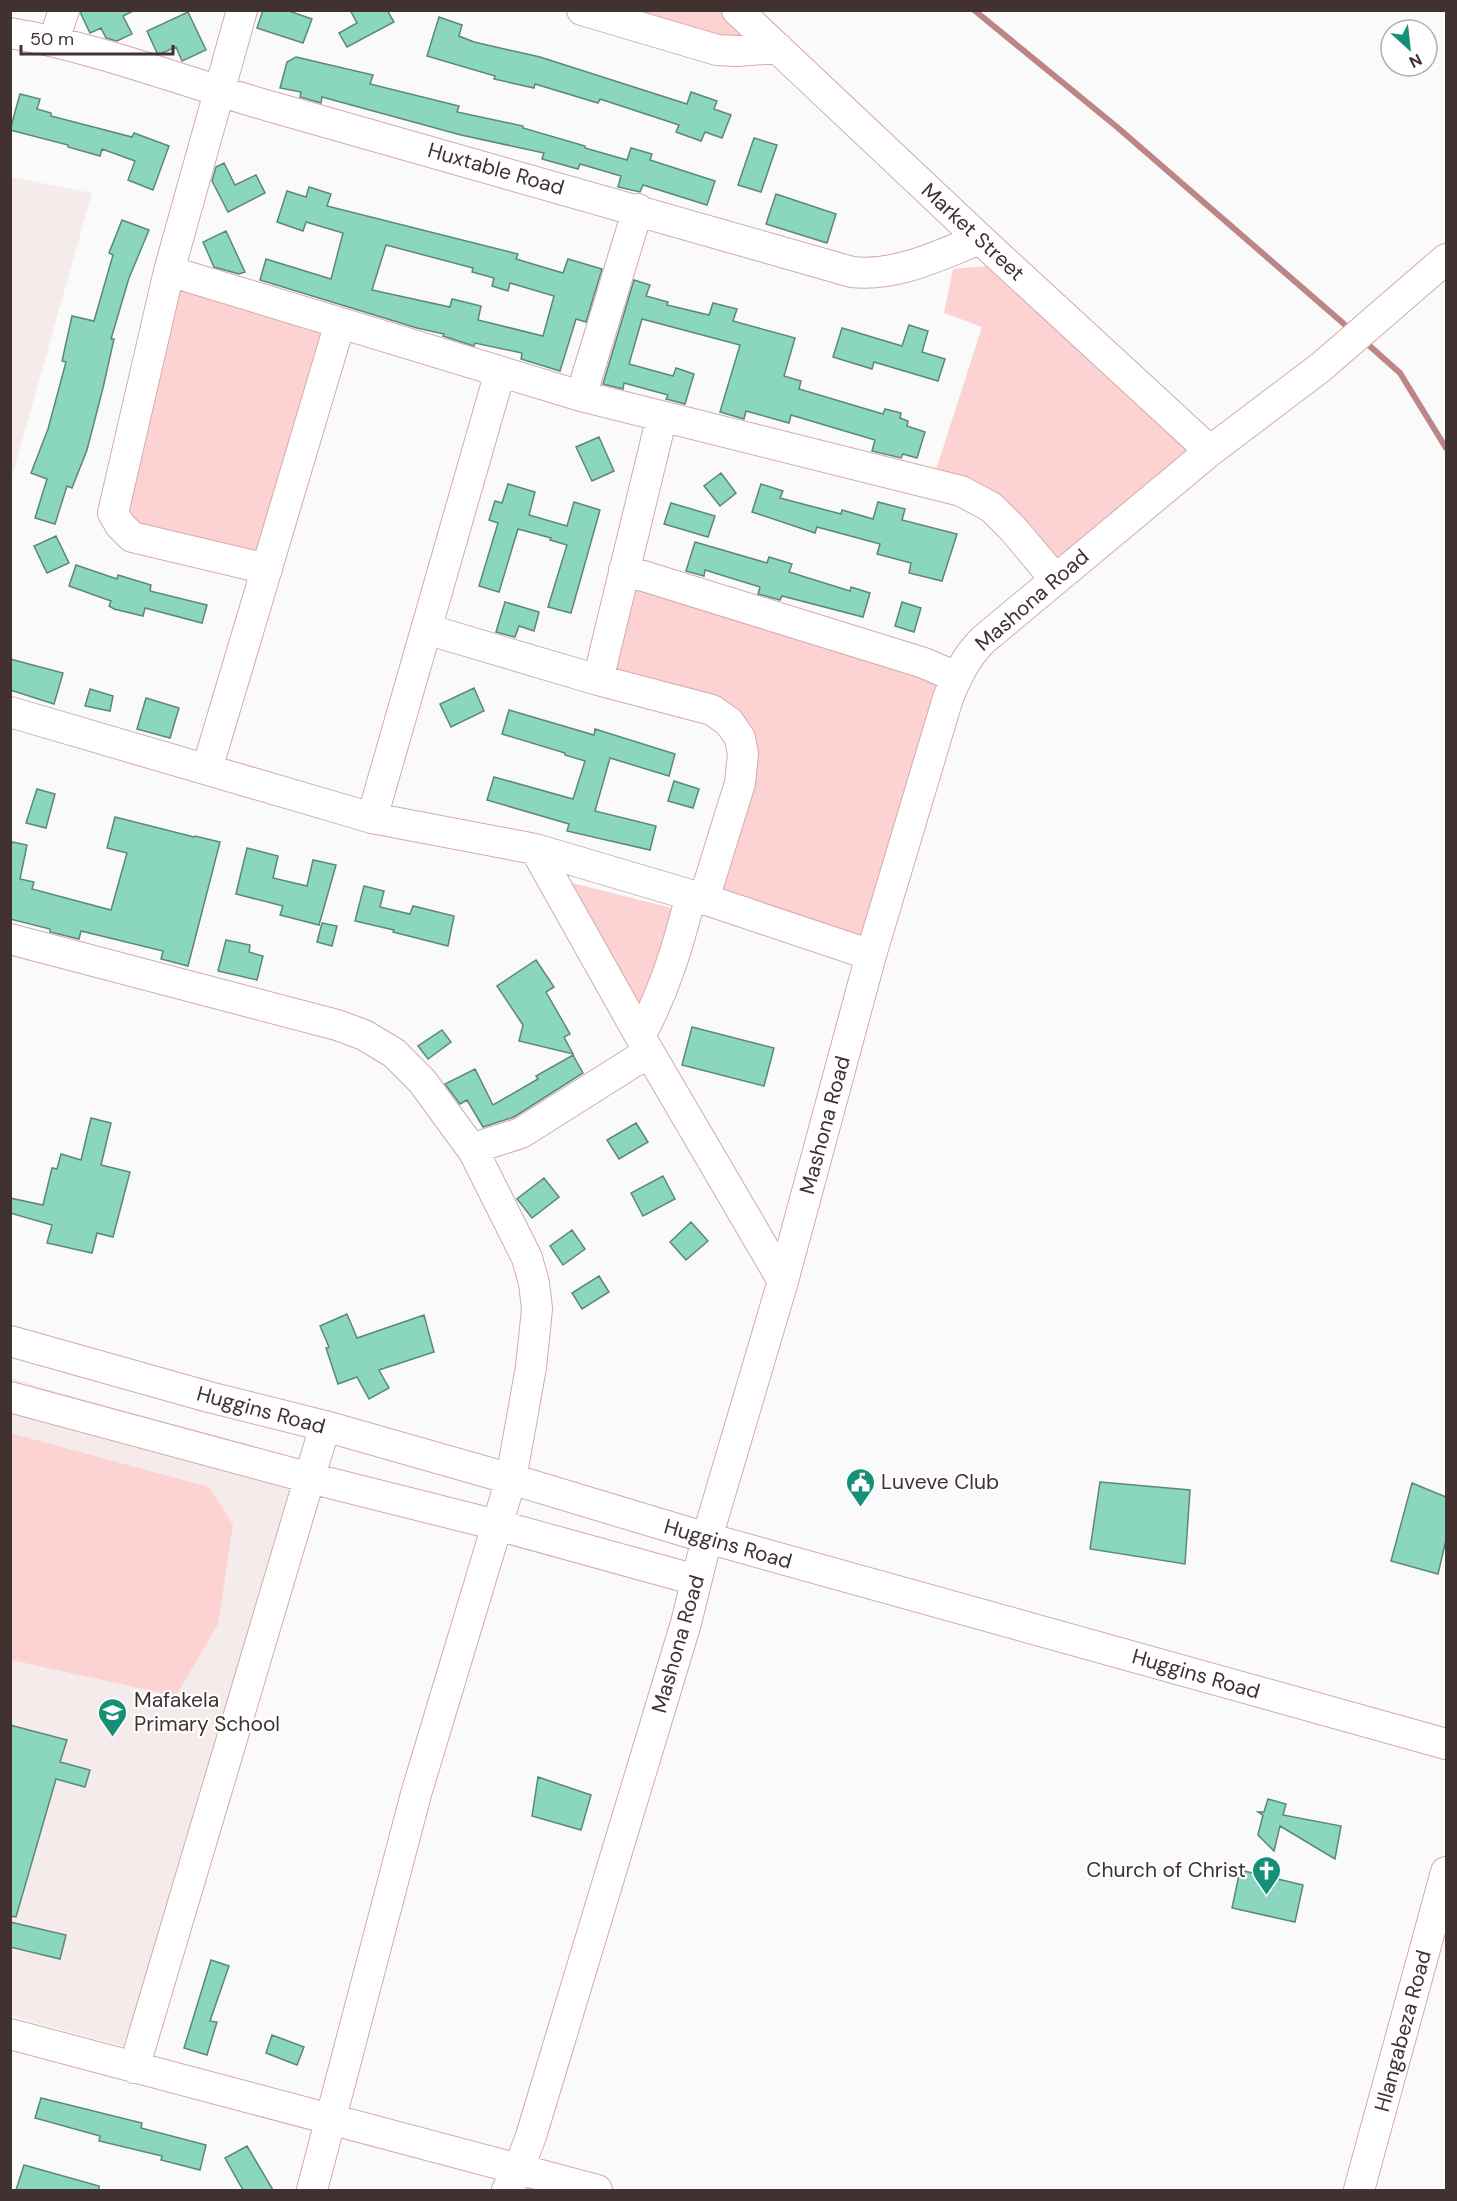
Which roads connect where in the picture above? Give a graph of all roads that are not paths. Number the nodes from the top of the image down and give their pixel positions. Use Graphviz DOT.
graph roads {
  1 [pos="64,10"];
  2 [pos="242,10"];
  3 [pos="582,10"];
  4 [pos="738,10"];
  5 [pos="10,33"];
  6 [pos="54,40"];
  7 [pos="778,48"];
  8 [pos="220,92"];
  9 [pos="638,209"];
  10 [pos="980,239"];
  11 [pos="1446,259"];
  12 [pos="170,271"];
  13 [pos="340,323"];
  14 [pos="500,372"];
  15 [pos="581,396"];
  16 [pos="662,416"];
  17 [pos="1210,451"];
  18 [pos="267,569"];
  19 [pos="624,570"];
  20 [pos="1055,579"];
  21 [pos="426,629"];
  22 [pos="956,677"];
  23 [pos="598,680"];
  24 [pos="10,712"];
  25 [pos="207,769"];
  26 [pos="372,818"];
  27 [pos="535,849"];
  28 [pos="697,897"];
  29 [pos="10,939"];
  30 [pos="871,955"];
  31 [pos="645,1044"];
  32 [pos="474,1152"];
  33 [pos="783,1281"];
  34 [pos="10,1341"];
  35 [pos="10,1397"];
  36 [pos="325,1426"];
  37 [pos="309,1478"];
  38 [pos="512,1479"];
  39 [pos="497,1525"];
  40 [pos="706,1538"];
  41 [pos="696,1580"];
  42 [pos="1446,1744"];
  43 [pos="1446,1872"];
  44 [pos="10,2034"];
  45 [pos="134,2068"];
  46 [pos="330,2120"];
  47 [pos="513,2181"];
  48 [pos="312,2190"];
  49 [pos="597,2190"];
  50 [pos="1359,2190"];
  1 -- 6 [label="street"];
  2 -- 8 [label="street"];
  3 -- 7 [label="street"];
  4 -- 7 [label="street, Market Street"];
  5 -- 6 [label="street, Huxtable Road"];
  6 -- 8 [label="street, Huxtable Road"];
  7 -- 10 [label="street, Market Street"];
  8 -- 9 [label="street, Huxtable Road"];
  8 -- 12 [label="street"];
  9 -- 10 [label="street, Huxtable Road"];
  9 -- 15 [label="street"];
  10 -- 17 [label="street, Market Street"];
  11 -- 17 [label="street, Mashona Road"];
  12 -- 13 [label="street"];
  12 -- 18 [label="street"];
  13 -- 14 [label="street"];
  13 -- 18 [label="street"];
  14 -- 15 [label="street"];
  14 -- 21 [label="street"];
  15 -- 16 [label="street"];
  16 -- 19 [label="street"];
  16 -- 20 [label="street"];
  17 -- 20 [label="street, Mashona Road"];
  18 -- 25 [label="street"];
  19 -- 22 [label="street"];
  19 -- 23 [label="street"];
  20 -- 22 [label="street, Mashona Road"];
  21 -- 23 [label="street"];
  21 -- 26 [label="street"];
  22 -- 30 [label="street, Mashona Road"];
  23 -- 28 [label="street"];
  24 -- 25 [label="street"];
  25 -- 26 [label="street"];
  26 -- 27 [label="street"];
  27 -- 28 [label="street"];
  27 -- 31 [label="street"];
  28 -- 30 [label="street"];
  28 -- 31 [label="street"];
  29 -- 32 [label="street"];
  30 -- 33 [label="street, Mashona Road"];
  31 -- 32 [label="street"];
  31 -- 33 [label="street"];
  32 -- 38 [label="street"];
  33 -- 40 [label="street, Mashona Road"];
  34 -- 36 [label="street, Huggins Road"];
  35 -- 37 [label="street"];
  36 -- 37 [label="street"];
  36 -- 38 [label="street, Huggins Road"];
  37 -- 39 [label="street"];
  37 -- 45 [label="street"];
  38 -- 39 [label="street"];
  38 -- 40 [label="street, Huggins Road"];
  39 -- 41 [label="street"];
  39 -- 46 [label="street"];
  40 -- 41 [label="street, Mashona Road"];
  40 -- 42 [label="street, Huggins Road"];
  41 -- 47 [label="street, Mashona Road"];
  43 -- 50 [label="street, Hlangabeza Road"];
  44 -- 45 [label="street"];
  45 -- 46 [label="street"];
  46 -- 47 [label="street"];
  46 -- 48 [label="street"];
  47 -- 49 [label="street"];
}
